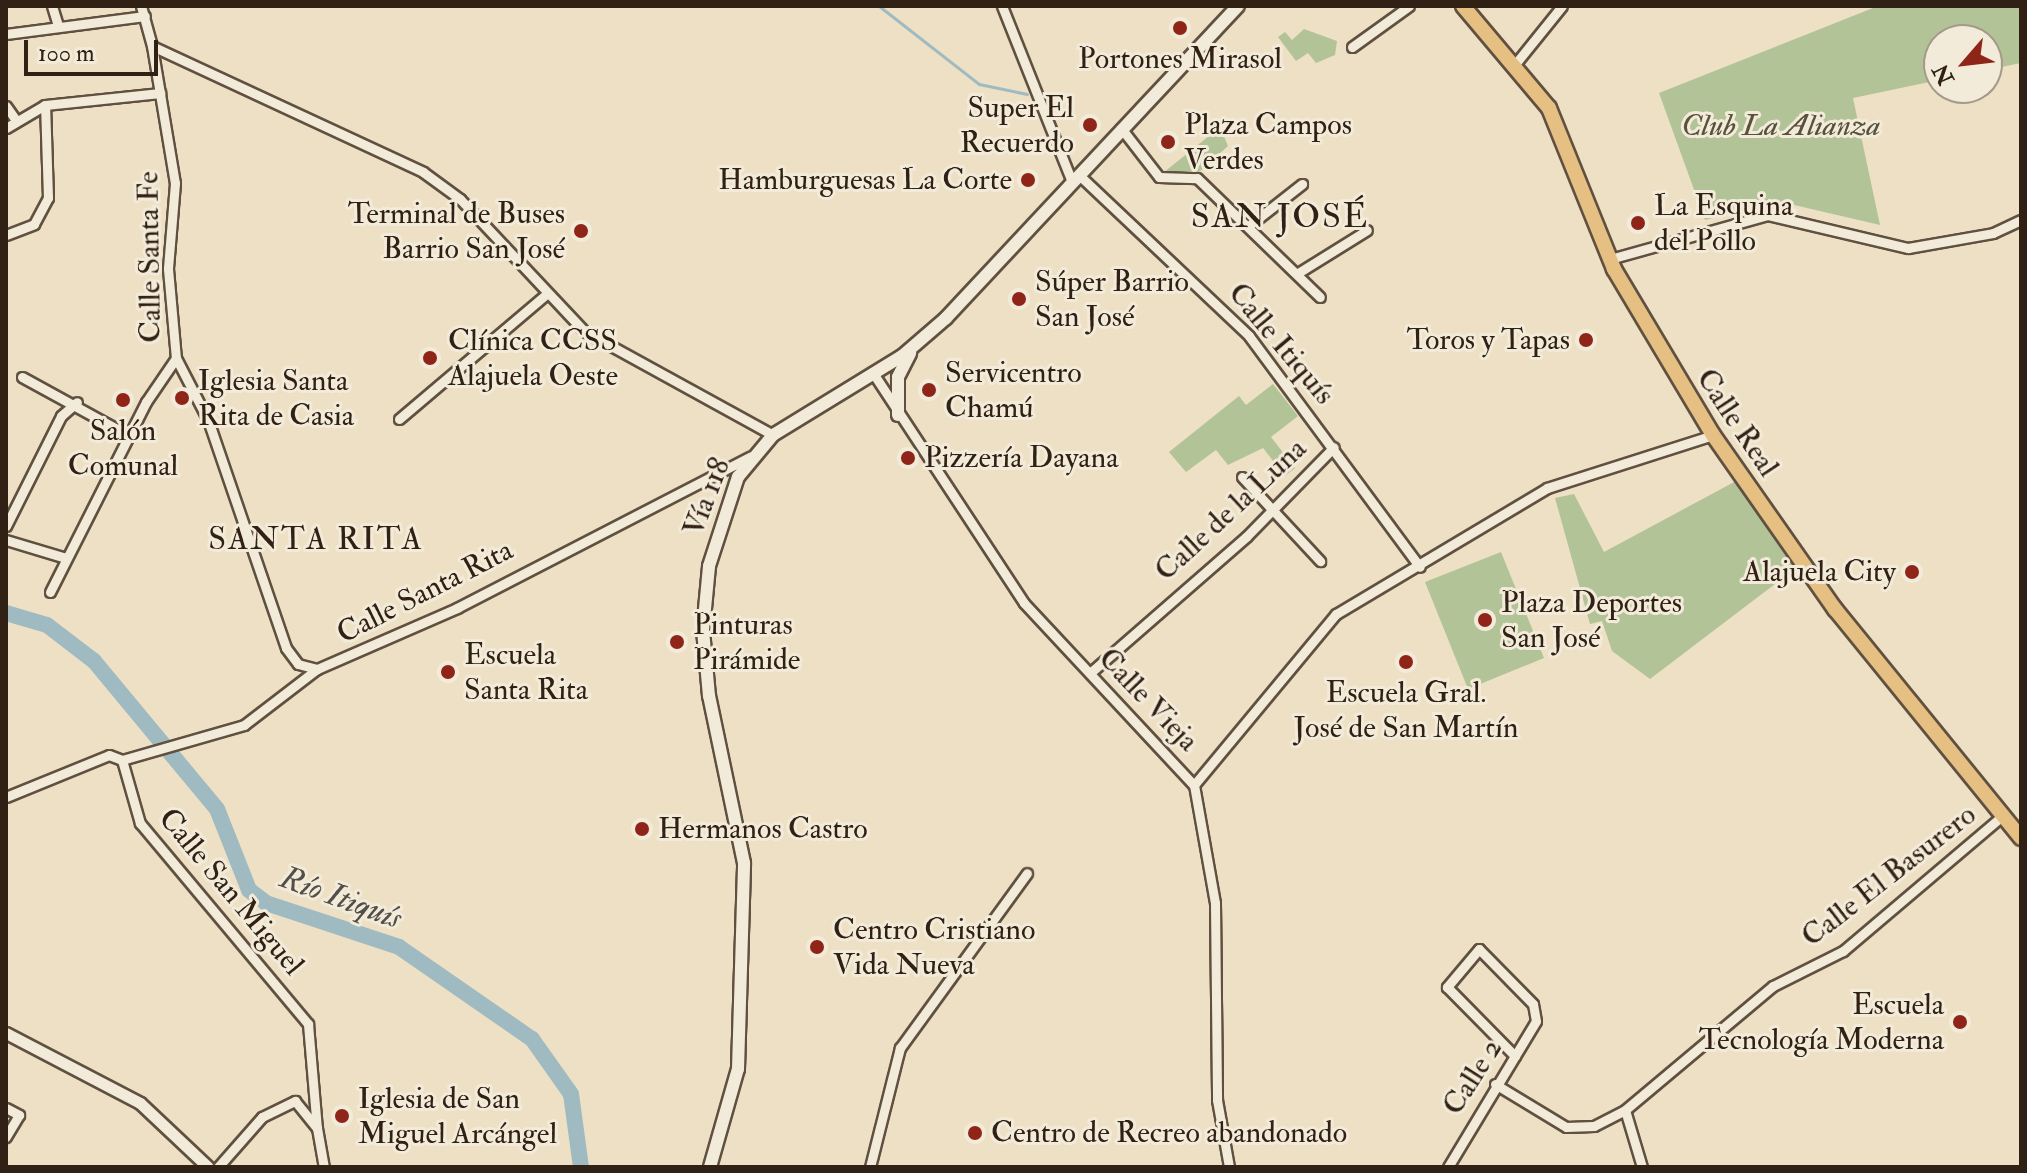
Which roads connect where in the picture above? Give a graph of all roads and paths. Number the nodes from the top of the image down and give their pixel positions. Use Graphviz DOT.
graph roads {
  1 [pos="52,6"];
  2 [pos="1002,6"];
  3 [pos="1238,6"];
  4 [pos="1409,6"];
  5 [pos="1463,6"];
  6 [pos="1562,6"];
  7 [pos="143,11"];
  8 [pos="58,26"];
  9 [pos="6,34"];
  10 [pos="152,46"];
  11 [pos="1352,47"];
  12 [pos="1516,63"];
  13 [pos="160,93"];
  14 [pos="45,105"];
  15 [pos="6,106"];
  16 [pos="15,119"];
  17 [pos="6,128"];
  18 [pos="1121,128"];
  19 [pos="1076,179"];
  20 [pos="1302,184"];
  21 [pos="2021,220"];
  22 [pos="1251,224"];
  23 [pos="1367,230"];
  24 [pos="6,235"];
  25 [pos="1610,259"];
  26 [pos="1298,273"];
  27 [pos="545,295"];
  28 [pos="1320,297"];
  29 [pos="914,347"];
  30 [pos="176,358"];
  31 [pos="873,373"];
  32 [pos="22,377"];
  33 [pos="77,402"];
  34 [pos="898,415"];
  35 [pos="399,419"];
  36 [pos="128,435"];
  37 [pos="773,435"];
  38 [pos="1713,435"];
  39 [pos="1334,447"];
  40 [pos="750,457"];
  41 [pos="1242,477"];
  42 [pos="1269,506"];
  43 [pos="6,526"];
  44 [pos="6,540"];
  45 [pos="66,558"];
  46 [pos="1320,561"];
  47 [pos="1420,567"];
  48 [pos="50,592"];
  49 [pos="317,669"];
  50 [pos="1090,673"];
  51 [pos="122,760"];
  52 [pos="1194,785"];
  53 [pos="6,797"];
  54 [pos="2002,816"];
  55 [pos="2021,838"];
  56 [pos="1027,873"];
  57 [pos="6,1033"];
  58 [pos="1515,1056"];
  59 [pos="1495,1084"];
  60 [pos="6,1108"];
  61 [pos="1625,1110"];
  62 [pos="317,1128"];
  63 [pos="6,1137"];
  64 [pos="208,1167"];
  65 [pos="218,1167"];
  66 [pos="324,1167"];
  67 [pos="710,1167"];
  68 [pos="870,1167"];
  69 [pos="1229,1167"];
  70 [pos="1448,1167"];
  71 [pos="1642,1167"];
  1 -- 8 [label="street"];
  2 -- 19 [label="street"];
  3 -- 18 [label="main road, Vía 118"];
  4 -- 11 [label="street"];
  5 -- 12 [label="main road, Calle Real"];
  6 -- 12 [label="street"];
  7 -- 8 [label="street"];
  7 -- 10 [label="street, Calle Santa Fe"];
  8 -- 9 [label="street"];
  10 -- 13 [label="street, Calle Santa Fe"];
  10 -- 27 [label="street"];
  12 -- 25 [label="main road, Calle Real"];
  13 -- 14 [label="street"];
  13 -- 30 [label="street, Calle Santa Fe"];
  14 -- 16 [label="street"];
  14 -- 24 [label="street"];
  15 -- 16 [label="street"];
  16 -- 17 [label="street"];
  18 -- 19 [label="main road, Vía 118"];
  18 -- 22 [label="street"];
  19 -- 29 [label="main road, Vía 118"];
  19 -- 39 [label="street, Calle Itiquís"];
  20 -- 22 [label="street"];
  21 -- 25 [label="street"];
  22 -- 26 [label="street"];
  23 -- 26 [label="street"];
  25 -- 38 [label="main road, Calle Real"];
  26 -- 28 [label="street"];
  27 -- 35 [label="street"];
  27 -- 37 [label="street"];
  29 -- 31 [label="main road, Vía 118"];
  29 -- 34 [label="main road"];
  30 -- 36 [label="street"];
  30 -- 49 [label="street, Calle Santa Fe"];
  31 -- 34 [label="street, Calle Vieja"];
  31 -- 37 [label="main road, Vía 118"];
  32 -- 33 [label="street"];
  33 -- 36 [label="street"];
  33 -- 43 [label="street"];
  34 -- 50 [label="street, Calle Vieja"];
  36 -- 45 [label="street"];
  37 -- 40 [label="main road, Vía 118"];
  38 -- 47 [label="street"];
  38 -- 54 [label="main road, Calle Real"];
  39 -- 42 [label="street, Calle de la Luna"];
  39 -- 47 [label="street, Calle Itiquís"];
  40 -- 49 [label="street, Calle Santa Rita"];
  40 -- 67 [label="main road, Vía 118"];
  41 -- 42 [label="street"];
  42 -- 46 [label="street"];
  42 -- 50 [label="street, Calle de la Luna"];
  44 -- 45 [label="street"];
  45 -- 48 [label="street"];
  47 -- 52 [label="street"];
  49 -- 51 [label="street, Calle Santa Rita"];
  50 -- 52 [label="street, Calle Vieja"];
  51 -- 53 [label="street"];
  51 -- 62 [label="street, Calle San Miguel"];
  52 -- 69 [label="street, Calle Vieja"];
  54 -- 55 [label="main road, Calle Real"];
  54 -- 61 [label="street, Calle El Basurero"];
  56 -- 68 [label="street"];
  57 -- 64 [label="street"];
  58 -- 58 [label="street, Calle 2"];
  58 -- 59 [label="street, Calle 2"];
  59 -- 61 [label="street, Calle El Basurero"];
  59 -- 70 [label="street, Calle 2"];
  60 -- 63 [label="street"];
  61 -- 71 [label="street"];
  62 -- 65 [label="street"];
  62 -- 66 [label="street, Calle San Miguel"];
}
